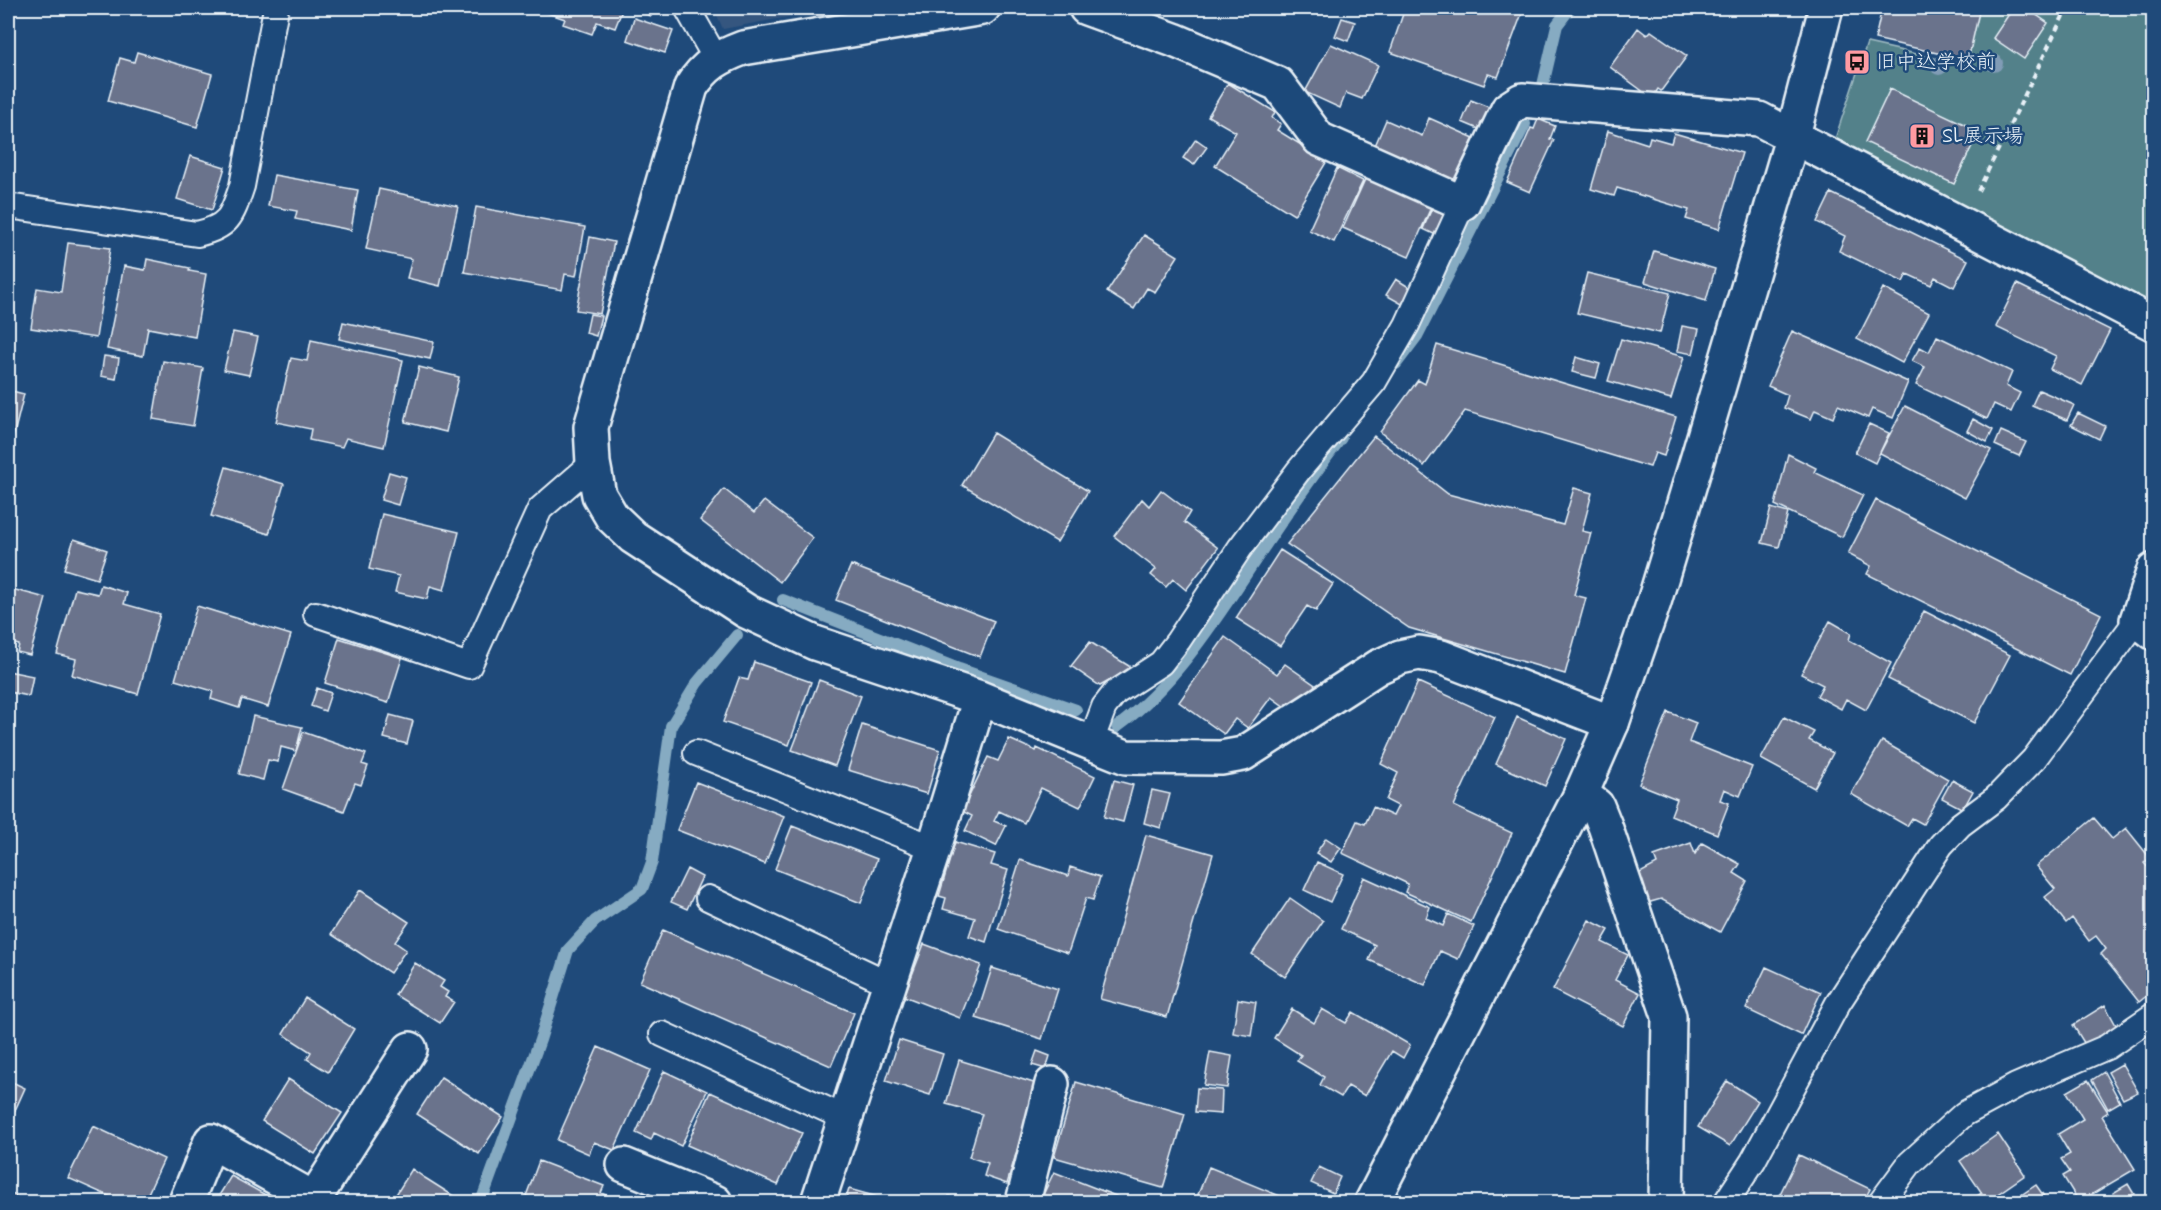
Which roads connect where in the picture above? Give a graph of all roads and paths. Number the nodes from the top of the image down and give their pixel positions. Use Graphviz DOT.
graph roads {
  1 [pos="276,8"];
  2 [pos="687,8"];
  3 [pos="983,8"];
  4 [pos="1086,8"];
  5 [pos="1826,8"];
  6 [pos="2067,8"];
  7 [pos="716,59"];
  8 [pos="1793,135"];
  9 [pos="1463,202"];
  10 [pos="8,206"];
  11 [pos="1963,225"];
  12 [pos="2154,324"];
  13 [pos="593,463"];
  14 [pos="2154,570"];
  15 [pos="316,614"];
  16 [pos="2145,627"];
  17 [pos="980,698"];
  18 [pos="1612,723"];
  19 [pos="1091,742"];
  20 [pos="696,753"];
  21 [pos="1581,794"];
  22 [pos="934,848"];
  23 [pos="708,898"];
  24 [pos="890,984"];
  25 [pos="2154,1015"];
  26 [pos="662,1034"];
  27 [pos="410,1049"];
  28 [pos="1052,1084"];
  29 [pos="845,1119"];
  30 [pos="624,1165"];
  31 [pos="186,1203"];
  32 [pos="715,1203"];
  33 [pos="818,1203"];
  34 [pos="1023,1203"];
  35 [pos="1372,1203"];
  36 [pos="1666,1203"];
  37 [pos="1726,1203"];
  38 [pos="1881,1203"];
  1 -- 10 [label="lane"];
  2 -- 7 [label="lane"];
  3 -- 7 [label="street"];
  4 -- 9 [label="street"];
  5 -- 8 [label="street"];
  6 -- 11 [label="path"];
  7 -- 13 [label="street"];
  8 -- 9 [label="street"];
  8 -- 11 [label="street"];
  8 -- 18 [label="street"];
  9 -- 19 [label="lane"];
  11 -- 12 [label="street"];
  13 -- 15 [label="lane"];
  13 -- 17 [label="street"];
  14 -- 16 [label="street"];
  16 -- 37 [label="lane"];
  17 -- 19 [label="street"];
  17 -- 22 [label="street"];
  18 -- 19 [label="street"];
  18 -- 21 [label="street"];
  20 -- 22 [label="lane"];
  21 -- 35 [label="street"];
  21 -- 36 [label="street"];
  22 -- 24 [label="street"];
  23 -- 24 [label="lane"];
  24 -- 29 [label="street"];
  25 -- 38 [label="lane"];
  26 -- 29 [label="lane"];
  27 -- 31 [label="street"];
  28 -- 34 [label="street"];
  29 -- 33 [label="street"];
  30 -- 32 [label="street"];
}
